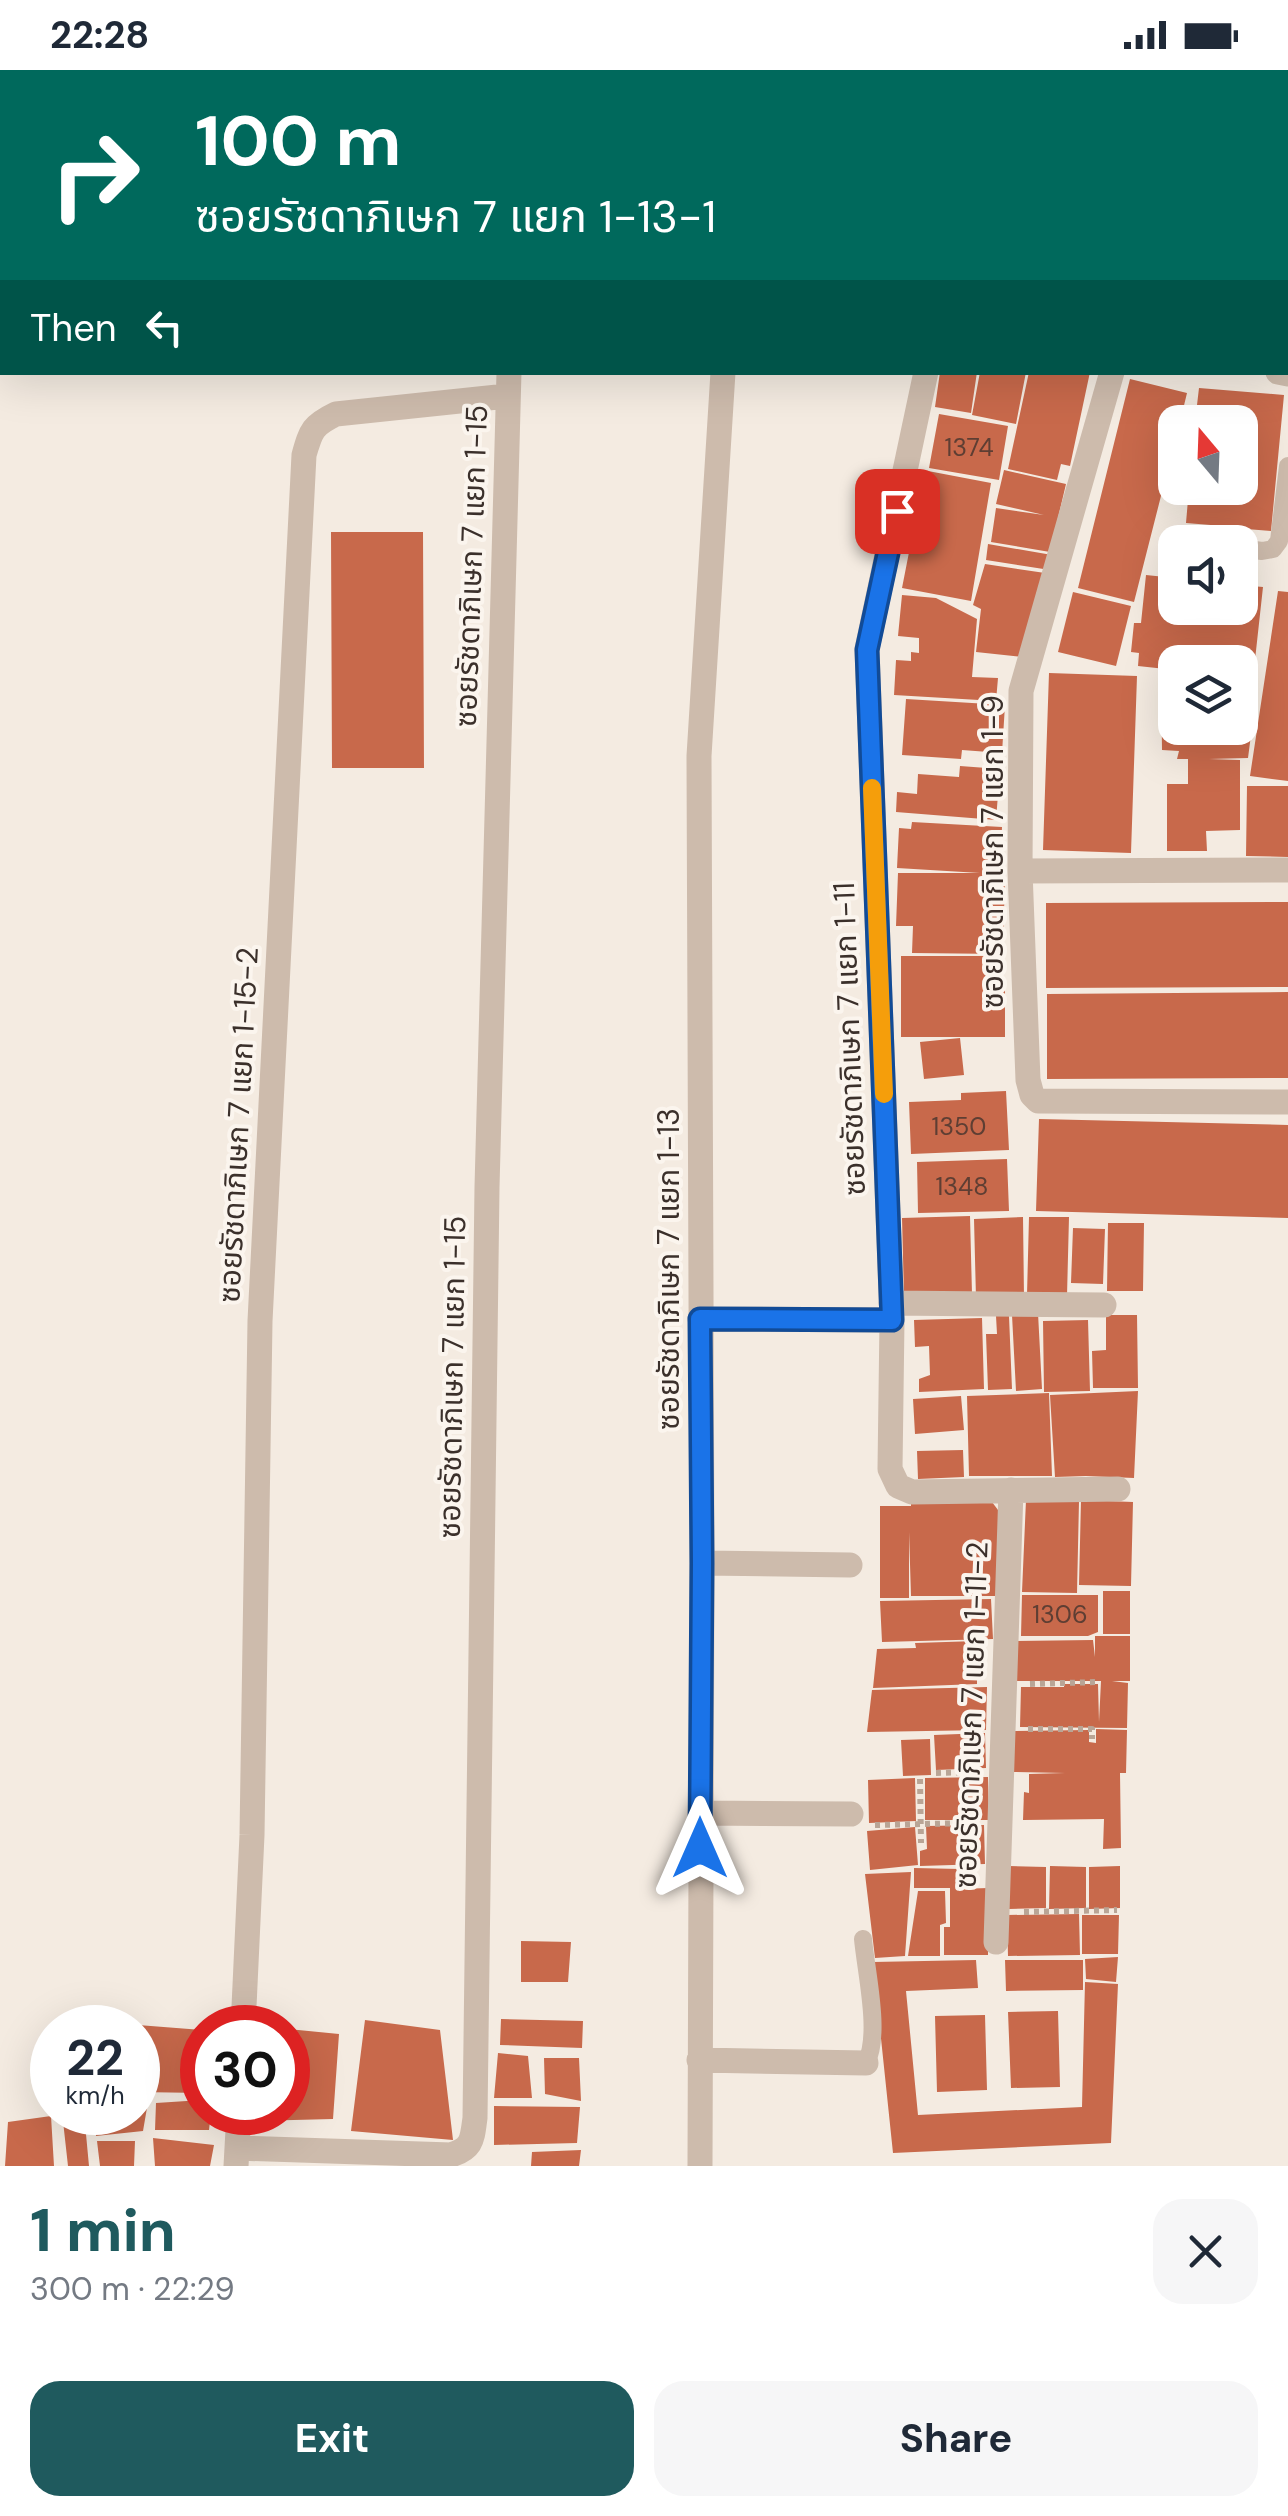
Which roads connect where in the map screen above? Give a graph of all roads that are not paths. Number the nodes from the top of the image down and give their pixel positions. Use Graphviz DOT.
graph roads {
  1 [pos="723,375"];
  2 [pos="925,375"];
  3 [pos="1111,375"];
  4 [pos="508,384"];
  5 [pos="1288,466"];
  6 [pos="1258,550"];
  7 [pos="1288,870"];
  8 [pos="1020,872"];
  9 [pos="1288,1102"];
  10 [pos="1104,1304"];
  11 [pos="891,1312"];
  12 [pos="700,1319"];
  13 [pos="1118,1489"];
  14 [pos="1011,1490"];
  15 [pos="702,1563"];
  16 [pos="850,1565"];
  17 [pos="700,1814"];
  18 [pos="860,1819"];
  19 [pos="863,1939"];
  20 [pos="996,1942"];
  21 [pos="244,2005"];
  22 [pos="699,2060"];
  23 [pos="866,2063"];
  24 [pos="237,2157"];
  25 [pos="700,2166"];
  1 -- 12 [label="street, ซอยรัชดาภิเษก 7 แยก 1-13"];
  2 -- 11 [label="street, ซอยรัชดาภิเษก 7 แยก 1-11"];
  3 -- 8 [label="street, ซอยรัชดาภิเษก 7 แยก 1-9"];
  4 -- 21 [label="street, ซอยรัชดาภิเษก 7 แยก 1-15-2"];
  4 -- 24 [label="street, ซอยรัชดาภิเษก 7 แยก 1-15"];
  5 -- 6 [label="lane"];
  7 -- 8 [label="street"];
  8 -- 9 [label="street, ซอยรัชดาภิเษก 7 แยก 1-9"];
  10 -- 11 [label="street"];
  11 -- 12 [label="street"];
  11 -- 14 [label="street, ซอยรัชดาภิเษก 7 แยก 1-11"];
  12 -- 15 [label="street, ซอยรัชดาภิเษก 7 แยก 1-13"];
  13 -- 14 [label="street, ซอยรัชดาภิเษก 7 แยก 1-11"];
  14 -- 20 [label="street, ซอยรัชดาภิเษก 7 แยก 1-11-2"];
  15 -- 16 [label="street"];
  15 -- 17 [label="street, ซอยรัชดาภิเษก 7 แยก 1-13"];
  17 -- 18 [label="street"];
  17 -- 22 [label="street, ซอยรัชดาภิเษก 7 แยก 1-13"];
  19 -- 23 [label="lane"];
  22 -- 23 [label="street"];
  22 -- 25 [label="street, ซอยรัชดาภิเษก 7 แยก 1-13"];
}
